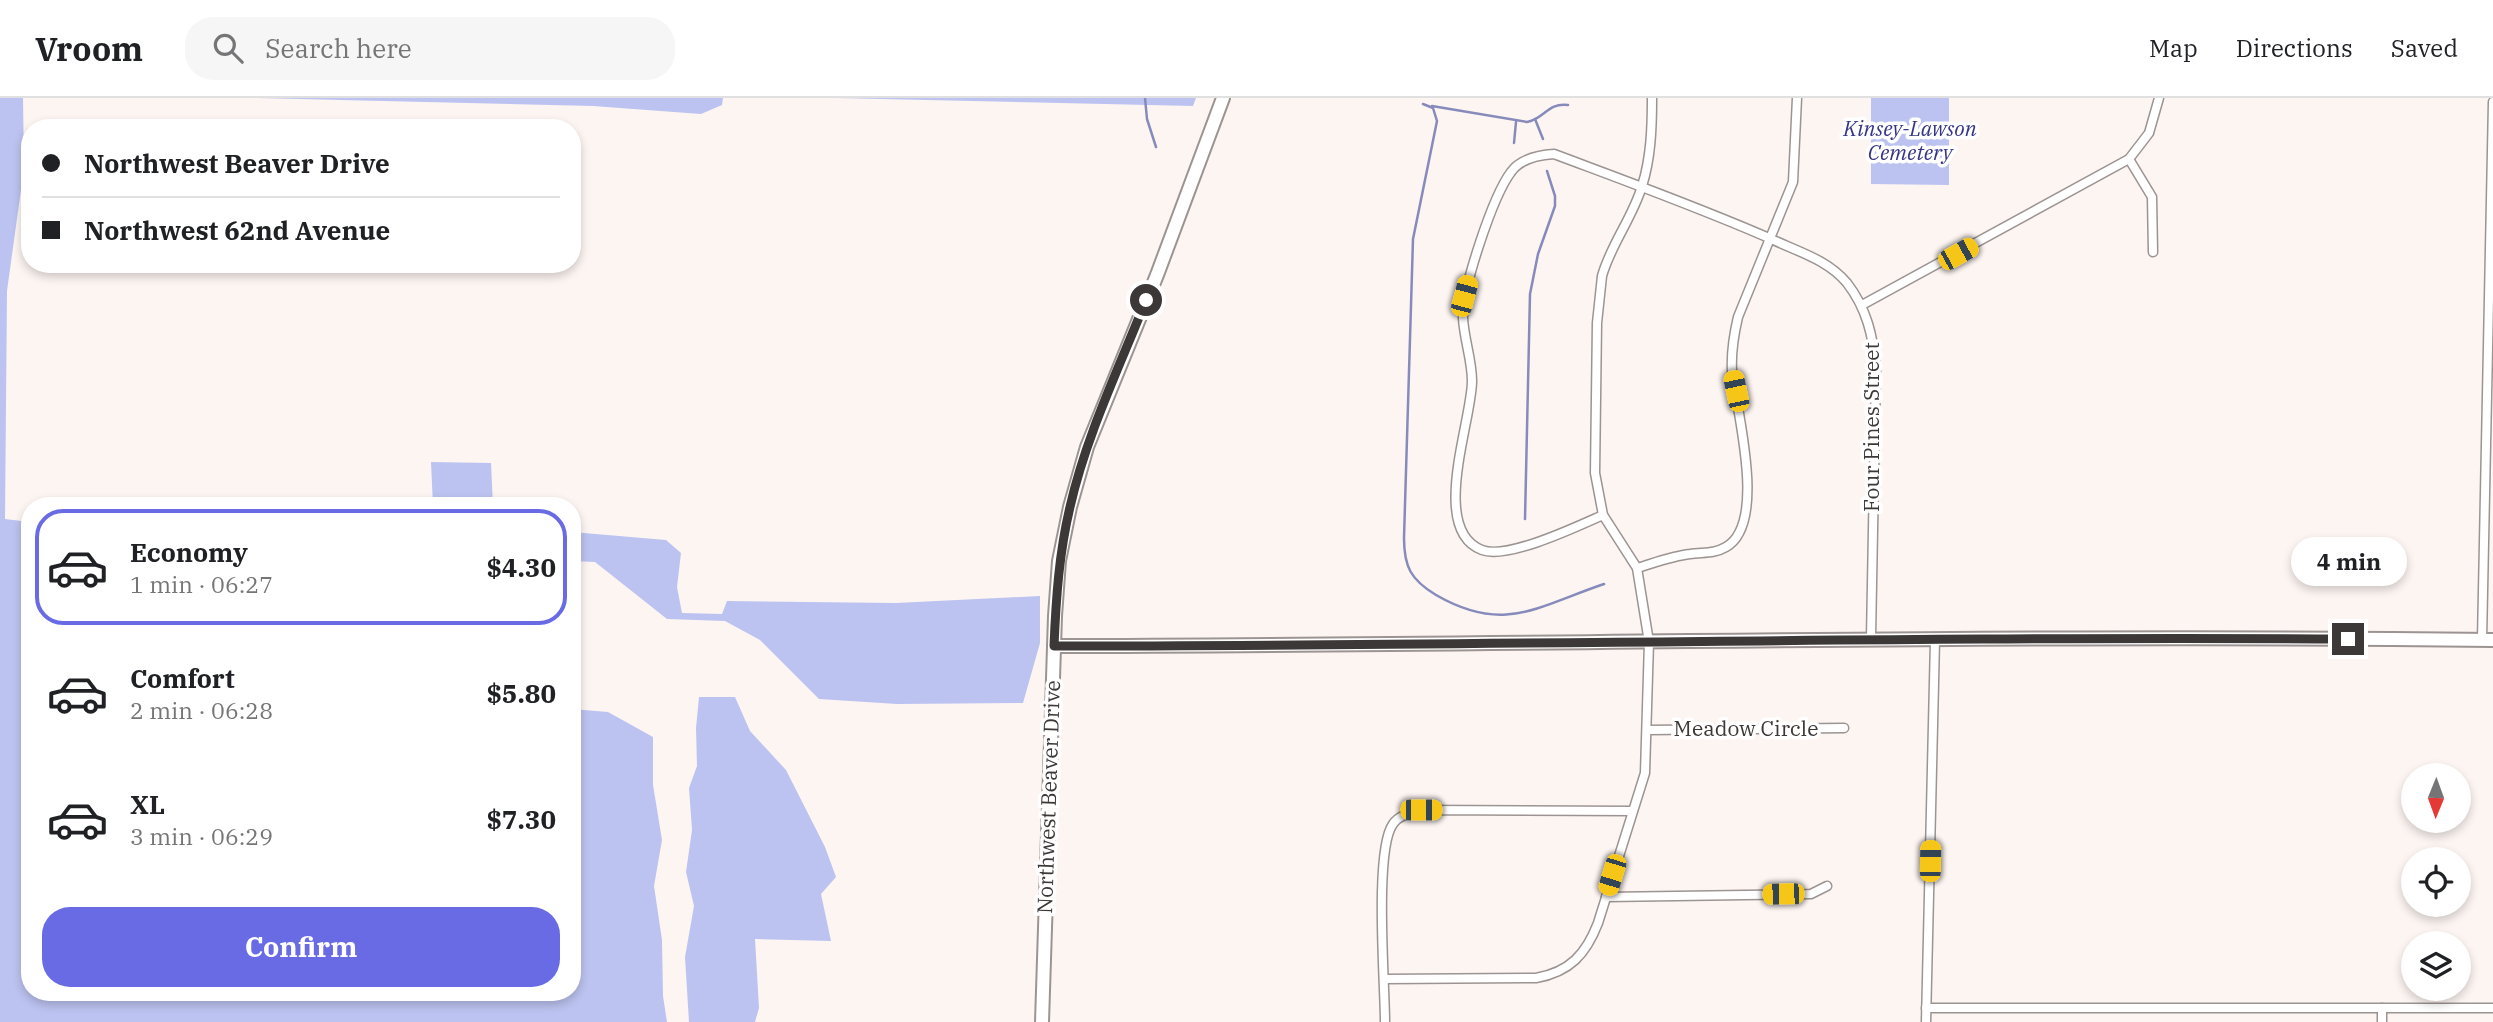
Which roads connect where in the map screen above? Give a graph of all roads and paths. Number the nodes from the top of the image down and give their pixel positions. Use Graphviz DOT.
graph roads {
  1 [pos="1223,98"];
  2 [pos="1652,98"];
  3 [pos="1797,98"];
  4 [pos="2159,98"];
  5 [pos="2493,102"];
  6 [pos="2129,159"];
  7 [pos="1642,188"];
  8 [pos="1770,239"];
  9 [pos="2153,252"];
  10 [pos="2491,261"];
  11 [pos="1863,305"];
  12 [pos="1603,515"];
  13 [pos="1637,568"];
  14 [pos="1871,638"];
  15 [pos="1935,640"];
  16 [pos="2487,640"];
  17 [pos="1649,642"];
  18 [pos="1054,646"];
  19 [pos="1844,729"];
  20 [pos="1647,730"];
  21 [pos="1632,811"];
  22 [pos="1827,886"];
  23 [pos="1606,897"];
  24 [pos="1385,979"];
  25 [pos="1926,1008"];
  26 [pos="2382,1008"];
  27 [pos="2493,1008"];
  28 [pos="1042,1022"];
  29 [pos="1385,1022"];
  30 [pos="1926,1022"];
  31 [pos="2382,1022"];
  1 -- 18 [label="street, Northwest Beaver Drive"];
  2 -- 7 [label="street"];
  3 -- 8 [label="street"];
  4 -- 6 [label="street"];
  5 -- 10 [label="street"];
  6 -- 9 [label="street"];
  6 -- 11 [label="street"];
  7 -- 8 [label="street, Four Pines Street"];
  7 -- 12 [label="street"];
  7 -- 12 [label="street, Four Pines Street"];
  8 -- 11 [label="street, Four Pines Street"];
  8 -- 13 [label="street"];
  10 -- 16 [label="street"];
  11 -- 14 [label="street, Four Pines Street"];
  12 -- 13 [label="street"];
  13 -- 17 [label="street"];
  14 -- 15 [label="street"];
  14 -- 17 [label="street"];
  15 -- 16 [label="street"];
  15 -- 25 [label="street"];
  17 -- 18 [label="street"];
  17 -- 20 [label="street"];
  18 -- 28 [label="street, Northwest Beaver Drive"];
  19 -- 20 [label="street, Meadow Circle"];
  20 -- 21 [label="street"];
  21 -- 23 [label="street"];
  21 -- 24 [label="street"];
  22 -- 23 [label="street"];
  23 -- 24 [label="street"];
  24 -- 29 [label="street"];
  25 -- 26 [label="street"];
  25 -- 30 [label="street"];
  26 -- 27 [label="street"];
  26 -- 31 [label="street"];
}
